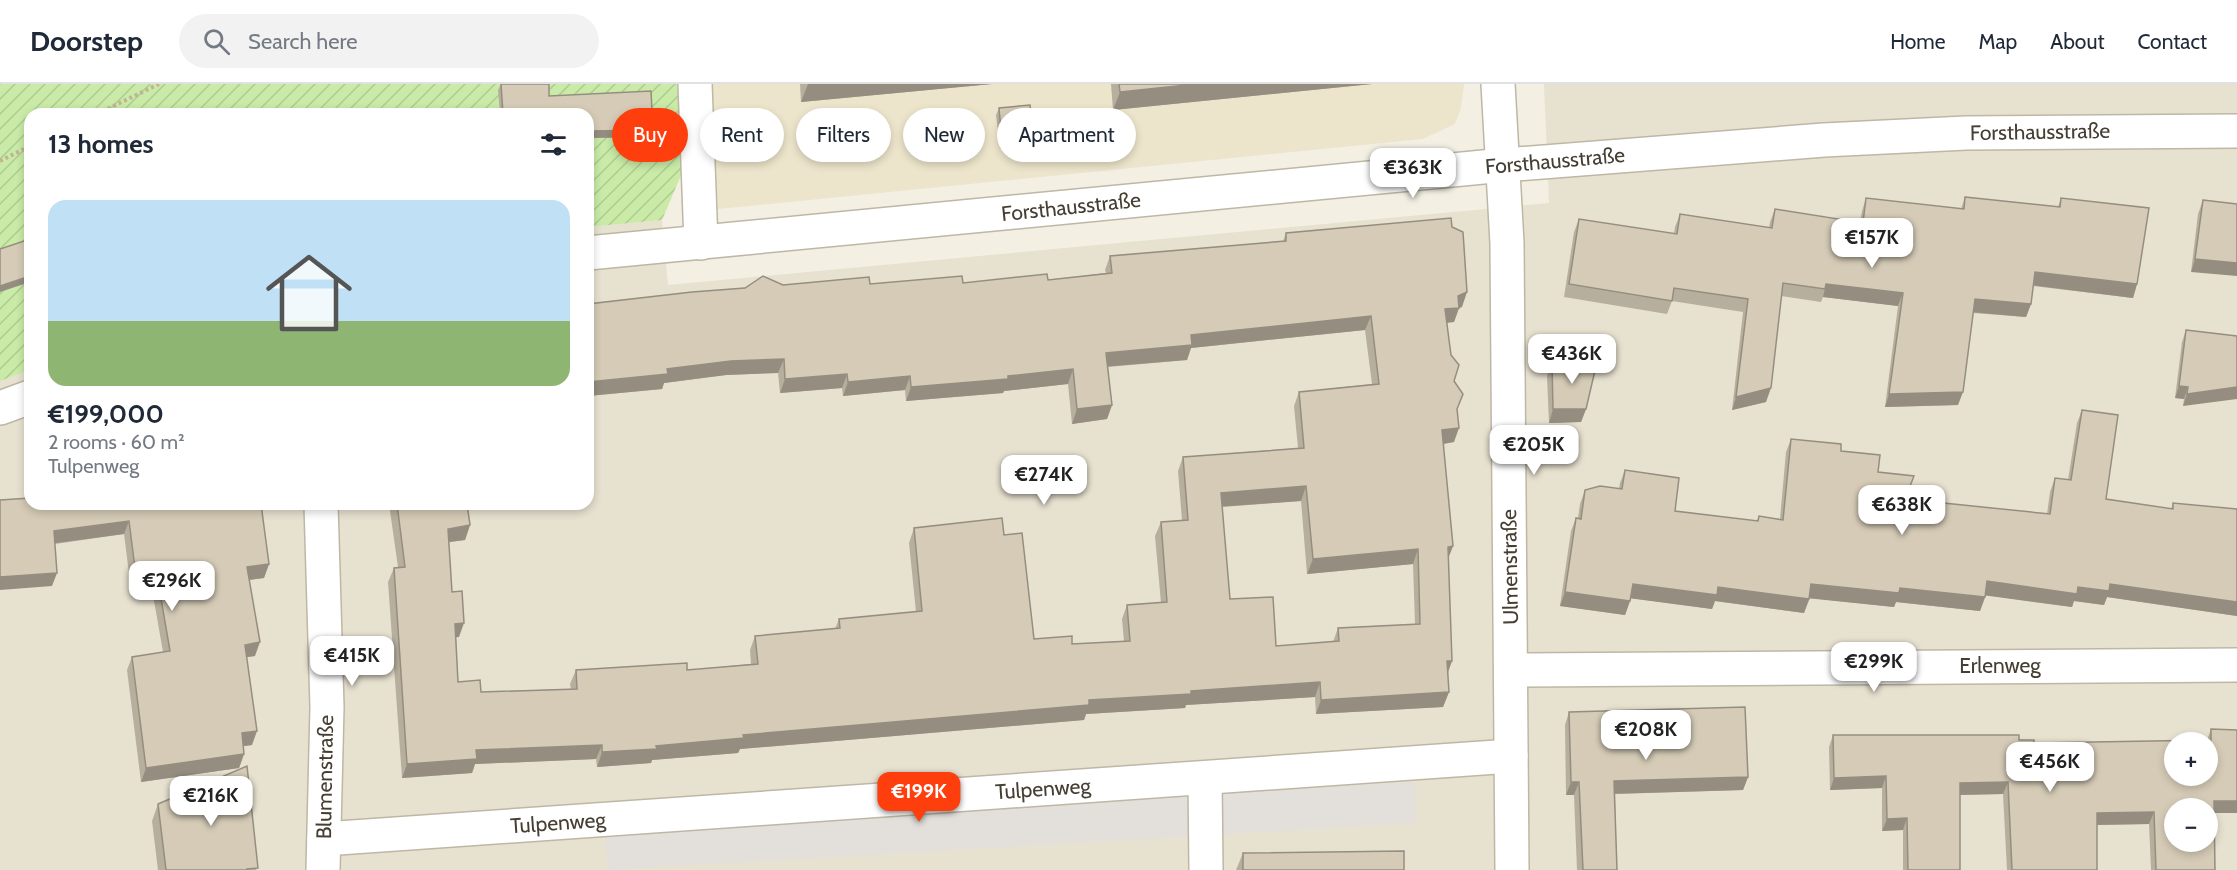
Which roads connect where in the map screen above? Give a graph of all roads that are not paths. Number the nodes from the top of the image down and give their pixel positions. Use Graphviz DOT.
graph roads {
  1 [pos="695,84"];
  2 [pos="1498,84"];
  3 [pos="2237,131"];
  4 [pos="1504,165"];
  5 [pos="701,243"];
  6 [pos="594,252"];
  7 [pos="24,399"];
  8 [pos="0,408"];
  9 [pos="321,510"];
  10 [pos="2237,665"];
  11 [pos="1511,670"];
  12 [pos="1511,756"];
  13 [pos="1205,778"];
  14 [pos="324,854"];
  15 [pos="1206,870"];
  16 [pos="1512,870"];
  1 -- 5 [label="street"];
  2 -- 4 [label="street, Ulmenstraße"];
  3 -- 4 [label="street, Forsthausstraße"];
  4 -- 5 [label="street, Forsthausstraße"];
  4 -- 11 [label="street, Ulmenstraße"];
  5 -- 6 [label="street, Forsthausstraße"];
  7 -- 8 [label="street"];
  9 -- 14 [label="street, Blumenstraße"];
  10 -- 11 [label="street, Erlenweg"];
  11 -- 12 [label="street, Ulmenstraße"];
  12 -- 13 [label="street, Tulpenweg"];
  12 -- 16 [label="street, Ulmenstraße"];
  13 -- 14 [label="street, Tulpenweg"];
  13 -- 15 [label="street"];
}
